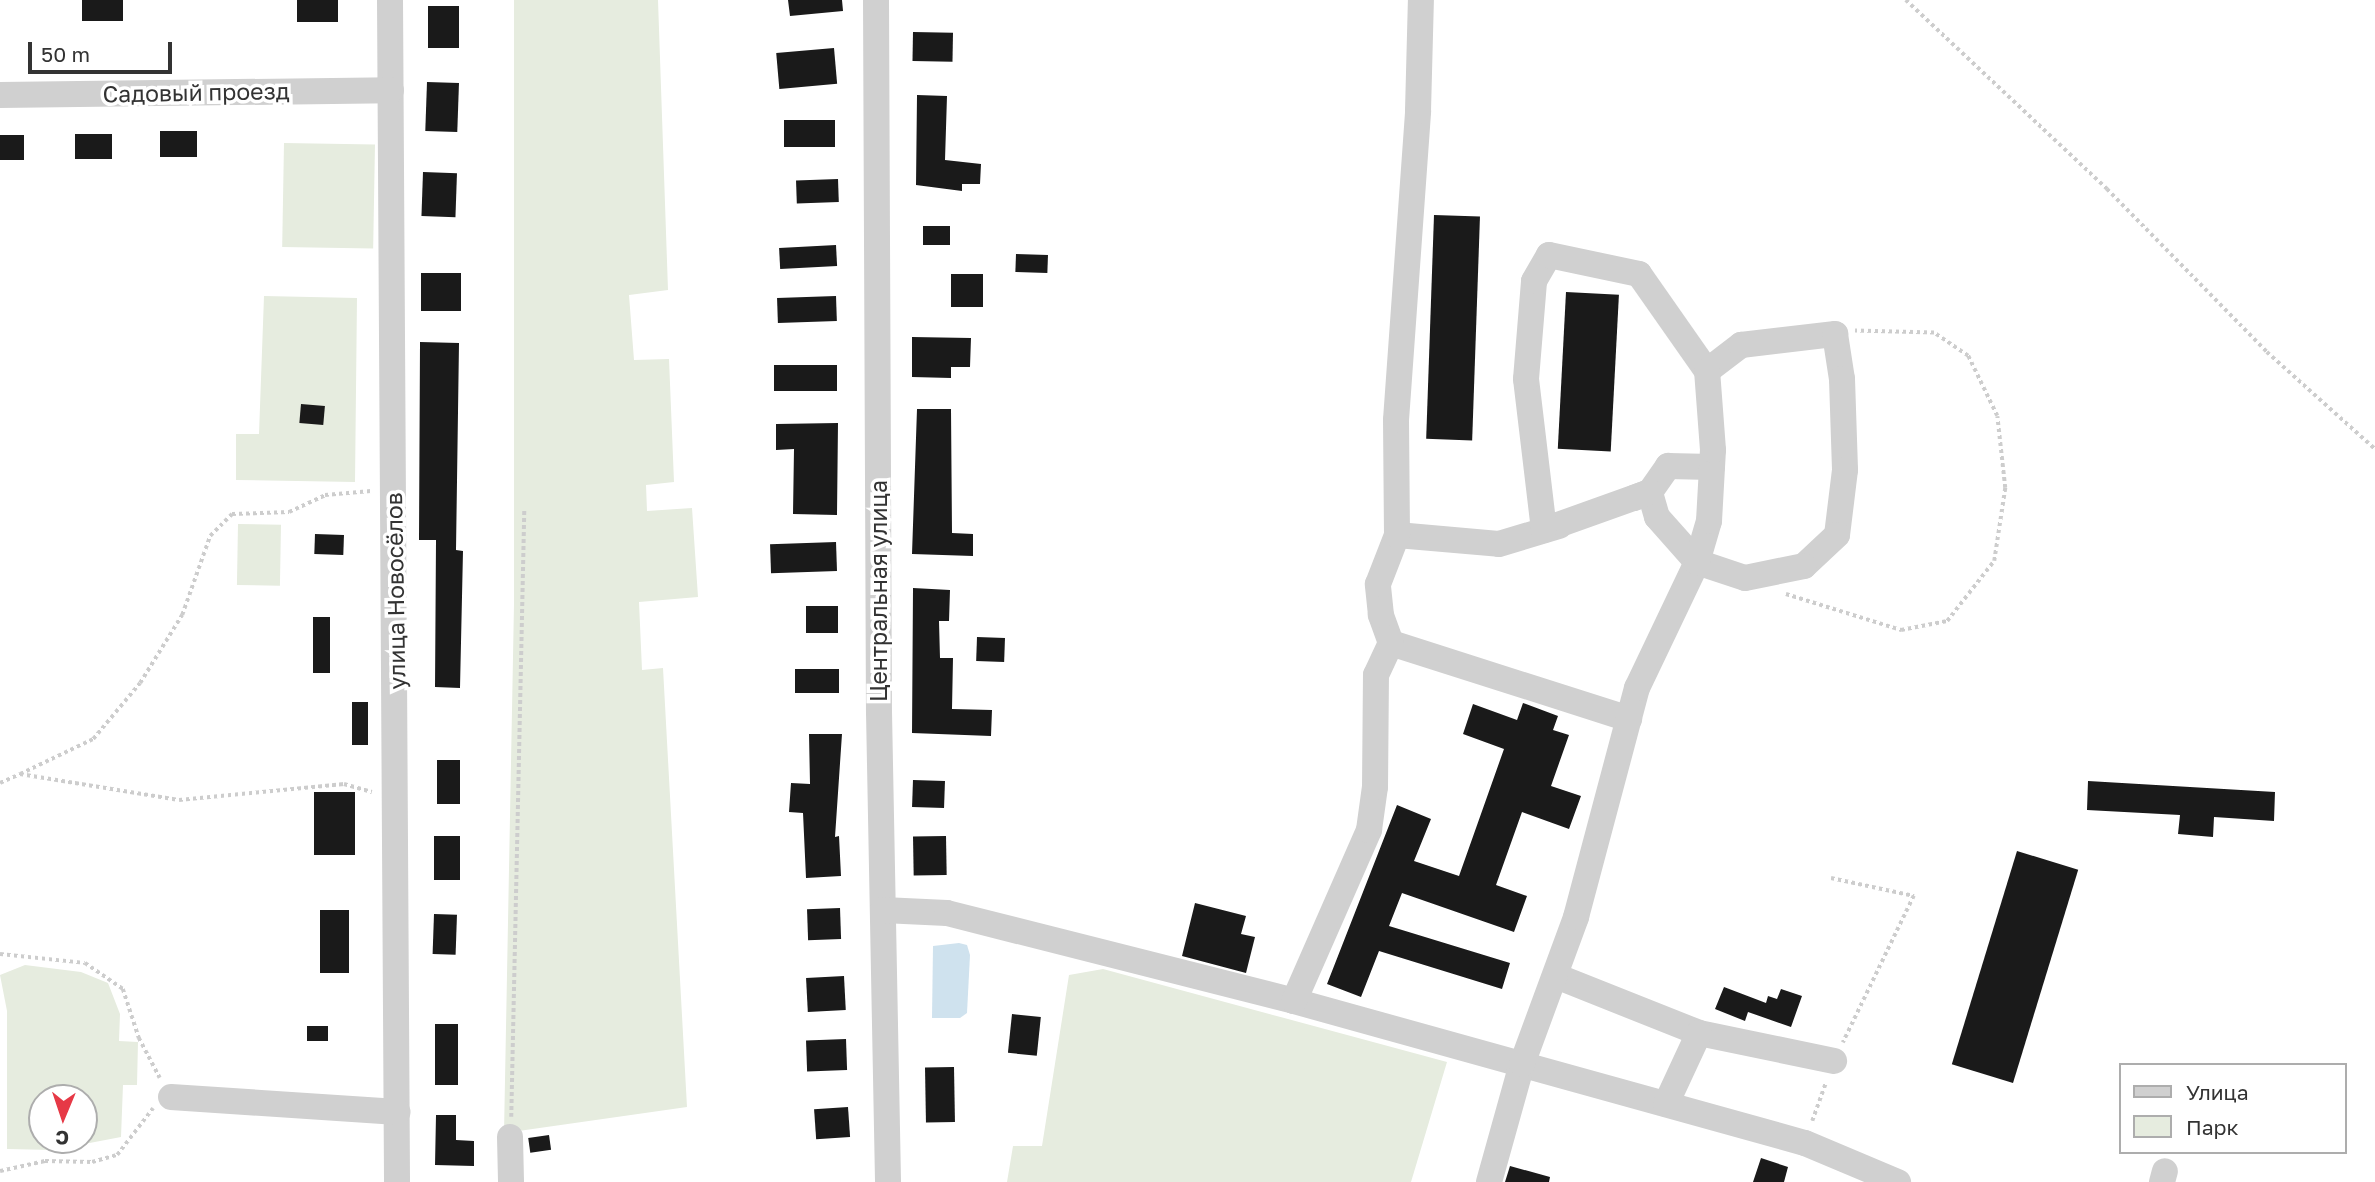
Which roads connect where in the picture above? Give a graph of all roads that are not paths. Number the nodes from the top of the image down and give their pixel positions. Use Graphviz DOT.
graph roads {
  1 [pos="390,0"];
  2 [pos="876,0"];
  3 [pos="1421,0"];
  4 [pos="391,90"];
  5 [pos="0,95"];
  6 [pos="1707,371"];
  7 [pos="1712,467"];
  8 [pos="1650,492"];
  9 [pos="1544,530"];
  10 [pos="1397,535"];
  11 [pos="1697,562"];
  12 [pos="1391,643"];
  13 [pos="1629,719"];
  14 [pos="883,910"];
  15 [pos="1556,976"];
  16 [pos="1294,1002"];
  17 [pos="1699,1033"];
  18 [pos="1834,1061"];
  19 [pos="1522,1063"];
  20 [pos="171,1097"];
  21 [pos="1665,1104"];
  22 [pos="398,1112"];
  23 [pos="510,1137"];
  24 [pos="397,1182"];
  25 [pos="511,1182"];
  26 [pos="888,1182"];
  27 [pos="1489,1182"];
  28 [pos="1898,1182"];
  1 -- 4 [label="street, улица Новосёлов"];
  2 -- 14 [label="street, Центральная улица"];
  3 -- 10 [label="street"];
  4 -- 5 [label="street, Садовый проезд"];
  4 -- 22 [label="street, улица Новосёлов"];
  6 -- 7 [label="street"];
  6 -- 9 [label="street"];
  6 -- 11 [label="street"];
  7 -- 8 [label="street"];
  7 -- 11 [label="street"];
  8 -- 9 [label="street"];
  8 -- 11 [label="street"];
  9 -- 10 [label="street"];
  10 -- 12 [label="street"];
  11 -- 13 [label="street"];
  12 -- 13 [label="street"];
  12 -- 16 [label="street"];
  13 -- 15 [label="street"];
  14 -- 16 [label="street"];
  14 -- 26 [label="street, Центральная улица"];
  15 -- 17 [label="street"];
  15 -- 19 [label="street"];
  16 -- 19 [label="street"];
  17 -- 18 [label="street"];
  17 -- 21 [label="street"];
  19 -- 21 [label="street"];
  19 -- 27 [label="street"];
  20 -- 22 [label="street"];
  21 -- 28 [label="street"];
  22 -- 24 [label="street, улица Новосёлов"];
  23 -- 25 [label="street"];
}
